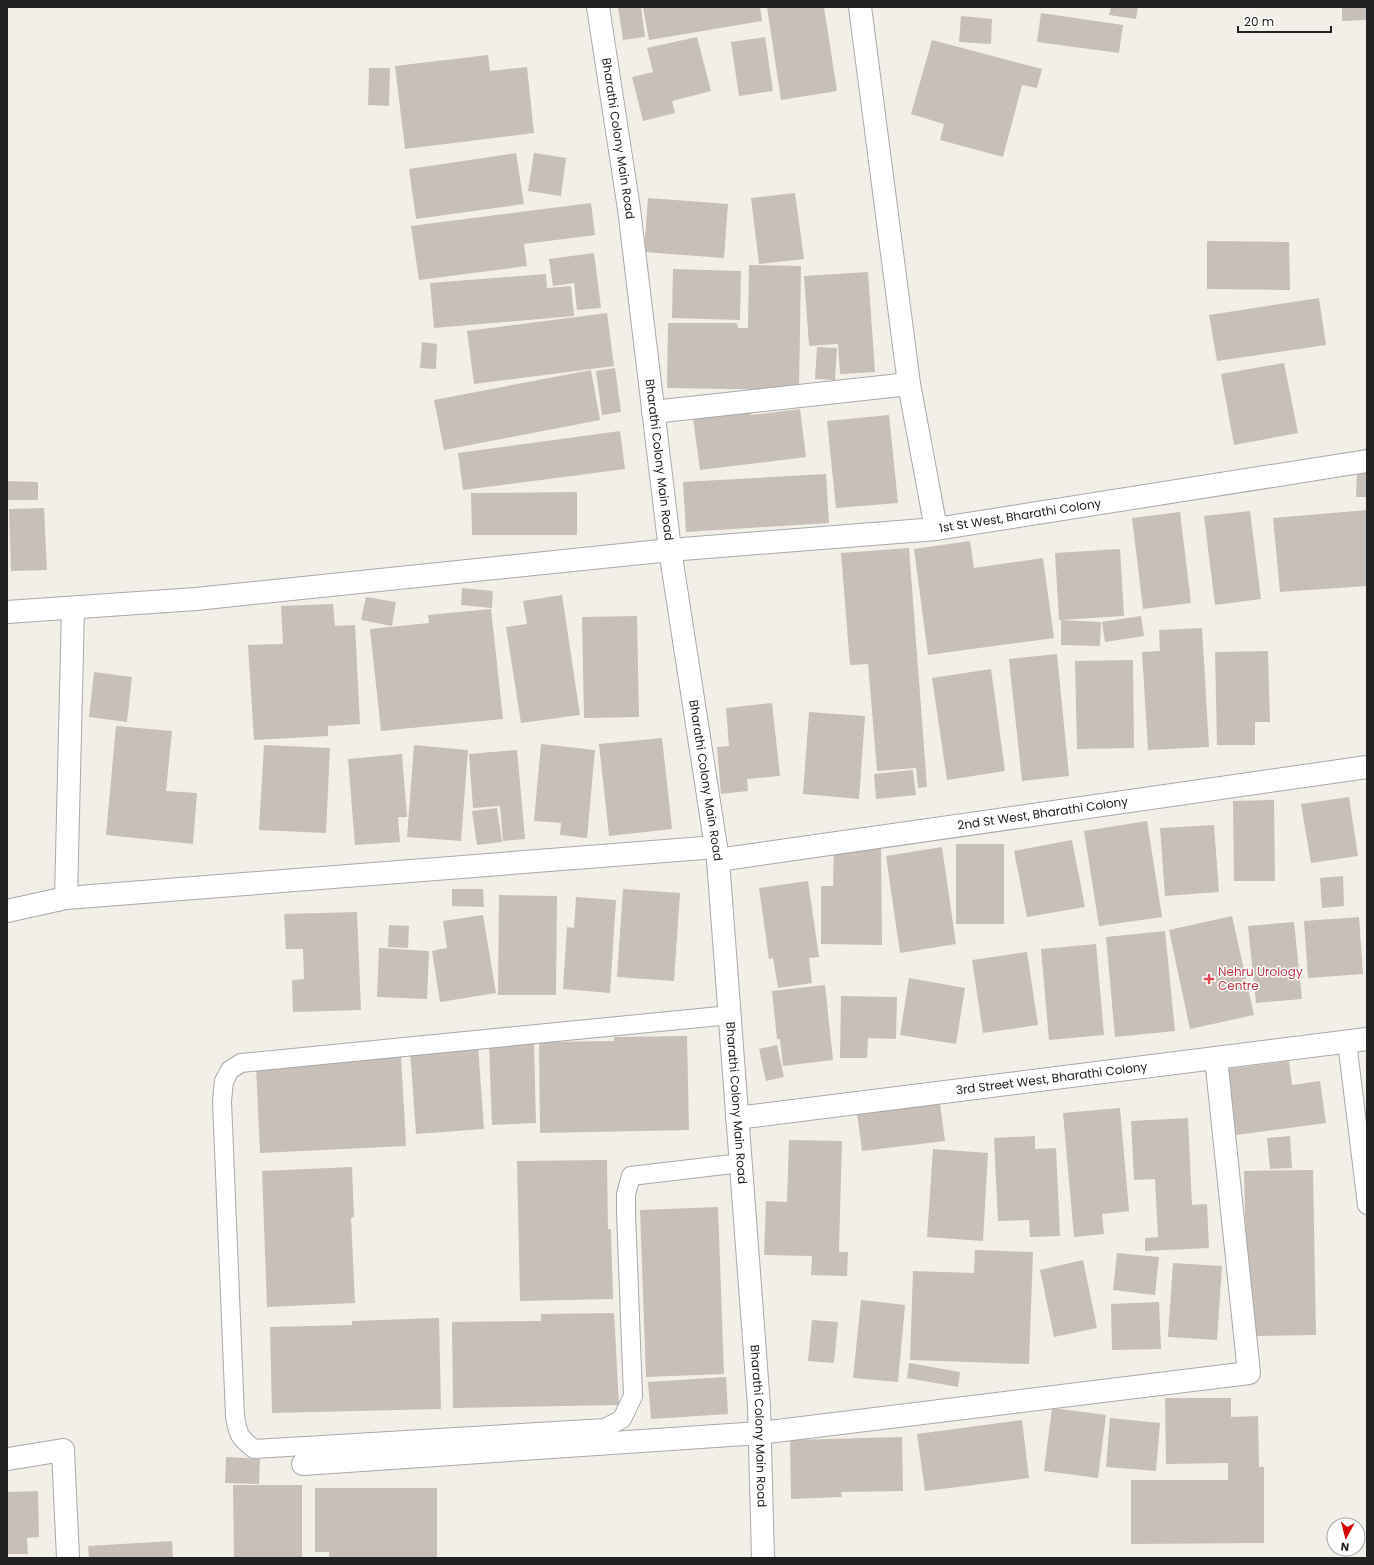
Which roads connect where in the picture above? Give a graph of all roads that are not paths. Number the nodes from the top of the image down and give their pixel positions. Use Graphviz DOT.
graph roads {
  1 [pos="598,7"];
  2 [pos="860,7"];
  3 [pos="909,384"];
  4 [pos="653,412"];
  5 [pos="1367,461"];
  6 [pos="936,529"];
  7 [pos="670,550"];
  8 [pos="73,608"];
  9 [pos="7,612"];
  10 [pos="1367,768"];
  11 [pos="717,854"];
  12 [pos="66,898"];
  13 [pos="7,911"];
  14 [pos="730,1015"];
  15 [pos="1357,1040"];
  16 [pos="1216,1058"];
  17 [pos="737,1118"];
  18 [pos="741,1163"];
  19 [pos="1367,1205"];
  20 [pos="760,1433"];
  21 [pos="7,1456"];
  22 [pos="303,1464"];
  23 [pos="68,1558"];
  24 [pos="763,1558"];
  1 -- 4 [label="street, Bharathi Colony Main Road"];
  2 -- 3 [label="street"];
  3 -- 4 [label="street"];
  3 -- 6 [label="street"];
  4 -- 7 [label="street, Bharathi Colony Main Road"];
  5 -- 6 [label="street, 1st St West, Bharathi Colony"];
  6 -- 7 [label="street, 1st St West, Bharathi Colony"];
  7 -- 8 [label="street, 1st St West, Bharathi Colony"];
  7 -- 11 [label="street, Bharathi Colony Main Road"];
  8 -- 9 [label="street, 1st St West, Bharathi Colony"];
  8 -- 12 [label="street"];
  10 -- 11 [label="street, 2nd St West, Bharathi Colony"];
  11 -- 12 [label="street, 2nd St West, Bharathi Colony"];
  11 -- 14 [label="street, Bharathi Colony Main Road"];
  12 -- 13 [label="street, 2nd St West, Bharathi Colony"];
  14 -- 17 [label="street, Bharathi Colony Main Road"];
  14 -- 18 [label="lane"];
  15 -- 16 [label="street, 3rd Street West, Bharathi Colony"];
  15 -- 19 [label="lane"];
  16 -- 17 [label="street, 3rd Street West, Bharathi Colony"];
  16 -- 20 [label="street"];
  17 -- 18 [label="street, Bharathi Colony Main Road"];
  18 -- 20 [label="street, Bharathi Colony Main Road"];
  20 -- 22 [label="street"];
  20 -- 24 [label="street, Bharathi Colony Main Road"];
  21 -- 23 [label="street"];
}
